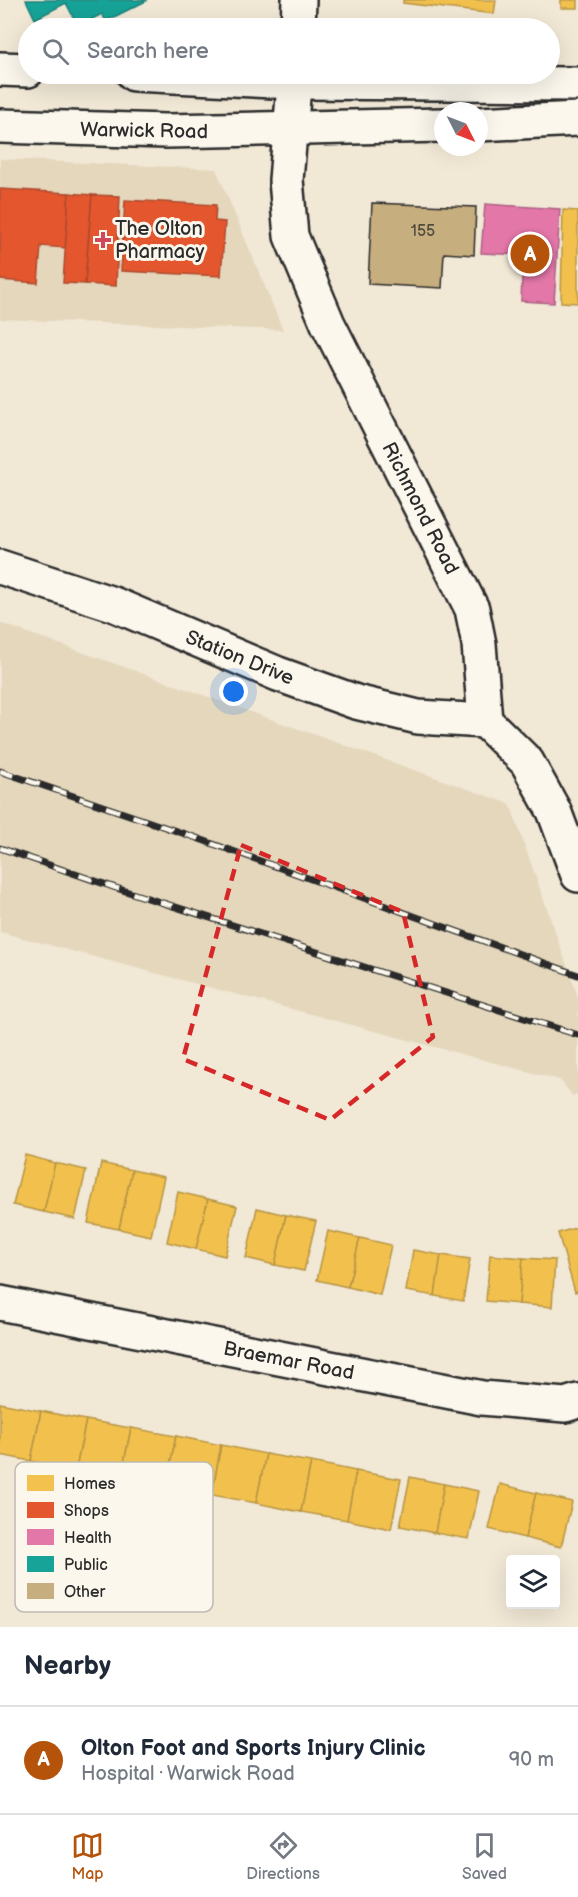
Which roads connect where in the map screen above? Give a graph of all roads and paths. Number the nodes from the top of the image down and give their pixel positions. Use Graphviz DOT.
graph roads {
  1 [pos="299,0"];
  2 [pos="298,18"];
  3 [pos="0,69"];
  4 [pos="18,70"];
  5 [pos="293,84"];
  6 [pos="560,84"];
  7 [pos="578,84"];
  8 [pos="578,119"];
  9 [pos="488,123"];
  10 [pos="434,125"];
  11 [pos="0,126"];
  12 [pos="288,130"];
  13 [pos="0,567"];
  14 [pos="485,721"];
  15 [pos="578,874"];
  16 [pos="0,1303"];
  17 [pos="578,1401"];
  1 -- 2 [label="main road"];
  3 -- 4 [label="main road"];
  5 -- 12 [label="main road"];
  6 -- 7 [label="main road"];
  8 -- 9 [label="main road"];
  10 -- 12 [label="main road, Warwick Road"];
  11 -- 12 [label="main road, Warwick Road"];
  12 -- 14 [label="main road, Richmond Road"];
  13 -- 14 [label="main road, Station Drive"];
  14 -- 15 [label="main road"];
  16 -- 17 [label="main road, Braemar Road"];
}
